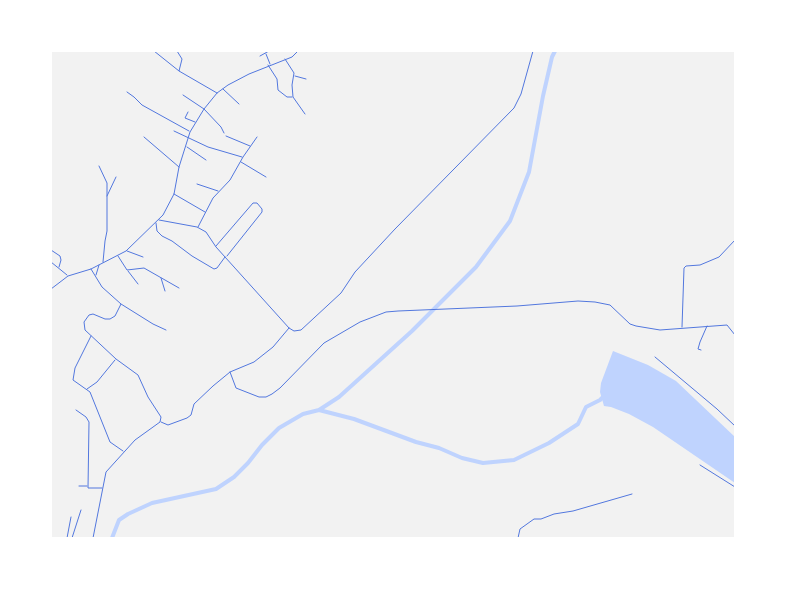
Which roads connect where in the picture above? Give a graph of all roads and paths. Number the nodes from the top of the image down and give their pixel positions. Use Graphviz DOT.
graph roads {
  1 [pos="154,51"];
  2 [pos="177,51"];
  3 [pos="269,51"];
  4 [pos="298,51"];
  5 [pos="532,51"];
  6 [pos="266,54"];
  7 [pos="260,56"];
  8 [pos="285,59"];
  9 [pos="269,65"];
  10 [pos="179,71"];
  11 [pos="294,76"];
  12 [pos="306,79"];
  13 [pos="222,89"];
  14 [pos="127,92"];
  15 [pos="217,93"];
  16 [pos="183,95"];
  17 [pos="293,97"];
  18 [pos="238,104"];
  19 [pos="204,109"];
  20 [pos="188,112"];
  21 [pos="305,114"];
  22 [pos="196,122"];
  23 [pos="174,131"];
  24 [pos="190,132"];
  25 [pos="224,133"];
  26 [pos="226,136"];
  27 [pos="144,137"];
  28 [pos="258,137"];
  29 [pos="189,138"];
  30 [pos="251,146"];
  31 [pos="186,147"];
  32 [pos="243,157"];
  33 [pos="206,160"];
  34 [pos="241,162"];
  35 [pos="98,166"];
  36 [pos="179,167"];
  37 [pos="266,176"];
  38 [pos="116,177"];
  39 [pos="197,184"];
  40 [pos="219,191"];
  41 [pos="174,194"];
  42 [pos="107,197"];
  43 [pos="205,213"];
  44 [pos="159,220"];
  45 [pos="156,223"];
  46 [pos="197,227"];
  47 [pos="735,240"];
  48 [pos="216,247"];
  49 [pos="51,250"];
  50 [pos="126,251"];
  51 [pos="118,256"];
  52 [pos="143,257"];
  53 [pos="226,257"];
  54 [pos="51,263"];
  55 [pos="103,263"];
  56 [pos="99,265"];
  57 [pos="59,267"];
  58 [pos="91,269"];
  59 [pos="128,270"];
  60 [pos="68,276"];
  61 [pos="95,276"];
  62 [pos="161,278"];
  63 [pos="138,284"];
  64 [pos="178,288"];
  65 [pos="51,290"];
  66 [pos="165,291"];
  67 [pos="120,304"];
  68 [pos="706,326"];
  69 [pos="289,328"];
  70 [pos="682,328"];
  71 [pos="166,330"];
  72 [pos="735,335"];
  73 [pos="91,336"];
  74 [pos="701,350"];
  75 [pos="655,357"];
  76 [pos="116,359"];
  77 [pos="230,372"];
  78 [pos="86,389"];
  79 [pos="76,410"];
  80 [pos="160,422"];
  81 [pos="735,426"];
  82 [pos="123,451"];
  83 [pos="700,465"];
  84 [pos="79,486"];
  85 [pos="88,487"];
  86 [pos="735,487"];
  87 [pos="102,488"];
  88 [pos="88,492"];
  89 [pos="632,494"];
  90 [pos="81,510"];
  91 [pos="70,518"];
  92 [pos="67,538"];
  93 [pos="72,538"];
  94 [pos="92,538"];
  95 [pos="518,538"];
  1 -- 10 [label="street"];
  2 -- 10 [label="street"];
  3 -- 6 [label="street"];
  4 -- 8 [label="street"];
  5 -- 69 [label="street"];
  6 -- 7 [label="street"];
  6 -- 9 [label="street"];
  8 -- 9 [label="street"];
  8 -- 11 [label="street"];
  9 -- 13 [label="street"];
  9 -- 17 [label="street"];
  10 -- 15 [label="street"];
  11 -- 12 [label="street"];
  11 -- 17 [label="street"];
  13 -- 15 [label="street"];
  13 -- 18 [label="street"];
  14 -- 24 [label="street"];
  15 -- 19 [label="street"];
  16 -- 19 [label="street"];
  17 -- 21 [label="street"];
  19 -- 22 [label="street"];
  19 -- 25 [label="street"];
  20 -- 22 [label="street"];
  22 -- 24 [label="street"];
  23 -- 29 [label="street"];
  24 -- 29 [label="street"];
  26 -- 30 [label="street"];
  27 -- 36 [label="street"];
  28 -- 30 [label="street"];
  29 -- 31 [label="street"];
  29 -- 32 [label="street"];
  30 -- 32 [label="street"];
  31 -- 33 [label="street"];
  31 -- 36 [label="street"];
  32 -- 34 [label="street"];
  34 -- 37 [label="street"];
  34 -- 40 [label="street"];
  35 -- 42 [label="street"];
  36 -- 41 [label="street"];
  38 -- 42 [label="street"];
  39 -- 40 [label="street"];
  40 -- 43 [label="street"];
  41 -- 43 [label="street"];
  41 -- 44 [label="street"];
  42 -- 55 [label="street"];
  43 -- 46 [label="street"];
  44 -- 45 [label="street"];
  44 -- 46 [label="street"];
  45 -- 50 [label="street"];
  45 -- 53 [label="street"];
  46 -- 48 [label="street"];
  47 -- 70 [label="street"];
  48 -- 53 [label="street"];
  48 -- 53 [label="street"];
  49 -- 57 [label="street"];
  50 -- 51 [label="street"];
  50 -- 52 [label="street"];
  51 -- 55 [label="street"];
  51 -- 59 [label="street"];
  53 -- 69 [label="street"];
  54 -- 57 [label="street"];
  55 -- 56 [label="street"];
  56 -- 58 [label="street"];
  56 -- 61 [label="street"];
  57 -- 60 [label="street"];
  58 -- 60 [label="street"];
  58 -- 61 [label="street"];
  59 -- 62 [label="street"];
  59 -- 63 [label="street"];
  60 -- 65 [label="street"];
  61 -- 67 [label="street"];
  62 -- 64 [label="street"];
  62 -- 66 [label="street"];
  67 -- 71 [label="street"];
  67 -- 73 [label="street"];
  68 -- 70 [label="street"];
  68 -- 72 [label="street"];
  68 -- 74 [label="street"];
  69 -- 77 [label="street"];
  70 -- 77 [label="street"];
  73 -- 76 [label="street"];
  73 -- 78 [label="street"];
  75 -- 81 [label="street"];
  76 -- 78 [label="street"];
  76 -- 80 [label="street"];
  77 -- 80 [label="street"];
  78 -- 82 [label="street"];
  79 -- 85 [label="street"];
  80 -- 82 [label="street"];
  82 -- 87 [label="street"];
  83 -- 86 [label="street"];
  84 -- 85 [label="street"];
  85 -- 87 [label="street"];
  85 -- 88 [label="street"];
  87 -- 94 [label="street"];
  89 -- 95 [label="street"];
  90 -- 93 [label="street"];
  91 -- 92 [label="street"];
}
